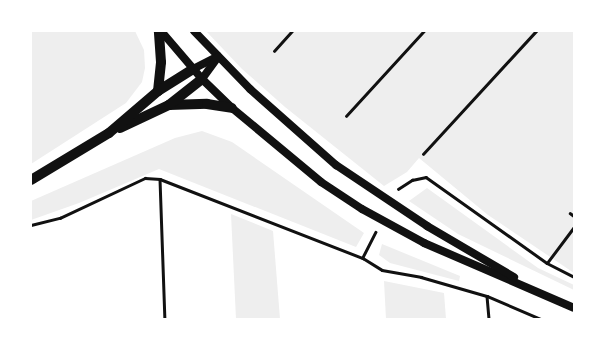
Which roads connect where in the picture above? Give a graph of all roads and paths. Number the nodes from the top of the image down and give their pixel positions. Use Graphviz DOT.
graph roads {
  1 [pos="160,31"];
  2 [pos="194,31"];
  3 [pos="292,31"];
  4 [pos="424,31"];
  5 [pos="536,31"];
  6 [pos="274,51"];
  7 [pos="218,56"];
  8 [pos="193,68"];
  9 [pos="202,79"];
  10 [pos="158,91"];
  11 [pos="169,105"];
  12 [pos="232,108"];
  13 [pos="346,116"];
  14 [pos="109,133"];
  15 [pos="423,154"];
  16 [pos="160,179"];
  17 [pos="31,180"];
  18 [pos="398,189"];
  19 [pos="570,212"];
  20 [pos="574,216"];
  21 [pos="31,225"];
  22 [pos="574,227"];
  23 [pos="376,232"];
  24 [pos="363,258"];
  25 [pos="547,263"];
  26 [pos="574,277"];
  27 [pos="544,294"];
  28 [pos="487,296"];
  29 [pos="574,308"];
  30 [pos="165,319"];
  31 [pos="489,319"];
  32 [pos="541,319"];
  1 -- 8 [label="main road"];
  1 -- 10 [label="main road"];
  2 -- 7 [label="main road"];
  3 -- 6 [label="path"];
  4 -- 13 [label="path"];
  5 -- 15 [label="path"];
  7 -- 8 [label="main road"];
  7 -- 9 [label="main road"];
  7 -- 27 [label="main road"];
  8 -- 9 [label="main road"];
  8 -- 10 [label="main road"];
  9 -- 11 [label="main road"];
  9 -- 12 [label="main road"];
  10 -- 14 [label="main road"];
  11 -- 12 [label="main road"];
  11 -- 14 [label="main road"];
  12 -- 27 [label="main road"];
  14 -- 17 [label="main road"];
  16 -- 21 [label="path"];
  16 -- 24 [label="path"];
  16 -- 30 [label="path"];
  18 -- 25 [label="path"];
  19 -- 20 [label="path"];
  22 -- 25 [label="path"];
  23 -- 24 [label="path"];
  24 -- 28 [label="path"];
  25 -- 26 [label="path"];
  27 -- 29 [label="main road"];
  28 -- 31 [label="path"];
  28 -- 32 [label="path"];
}
